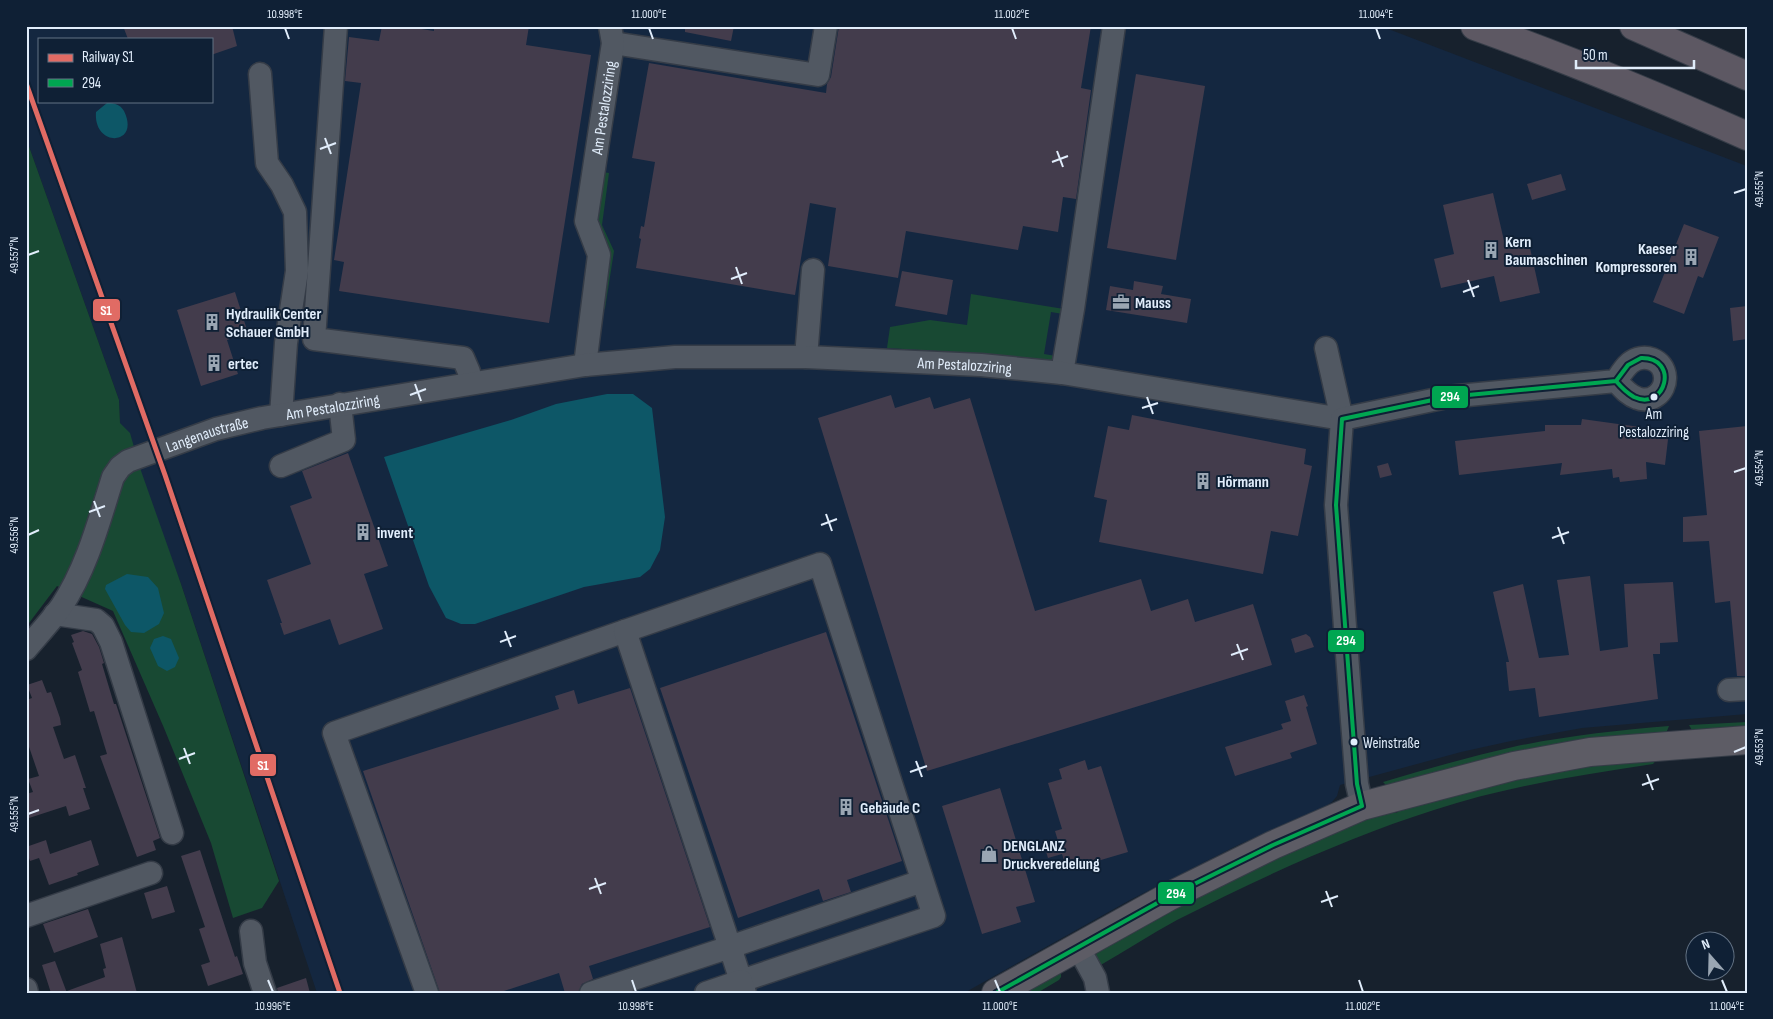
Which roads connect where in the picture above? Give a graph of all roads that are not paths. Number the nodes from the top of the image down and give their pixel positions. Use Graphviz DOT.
graph roads {
  1 [pos="336,26"];
  2 [pos="826,26"];
  3 [pos="1114,26"];
  4 [pos="1476,26"];
  5 [pos="1634,26"];
  6 [pos="611,35"];
  7 [pos="260,74"];
  8 [pos="1747,76"];
  9 [pos="1747,136"];
  10 [pos="813,270"];
  11 [pos="1326,348"];
  12 [pos="806,356"];
  13 [pos="585,365"];
  14 [pos="1062,373"];
  15 [pos="1616,381"];
  16 [pos="470,383"];
  17 [pos="340,404"];
  18 [pos="281,415"];
  19 [pos="1342,419"];
  20 [pos="281,466"];
  21 [pos="55,614"];
  22 [pos="625,631"];
  23 [pos="26,649"];
  24 [pos="1747,740"];
  25 [pos="1362,806"];
  26 [pos="172,833"];
  27 [pos="152,873"];
  28 [pos="922,881"];
  29 [pos="26,916"];
  30 [pos="251,931"];
  31 [pos="730,947"];
  32 [pos="1078,947"];
  33 [pos="743,987"];
  34 [pos="26,989"];
  35 [pos="27,993"];
  36 [pos="265,993"];
  37 [pos="427,993"];
  38 [pos="591,993"];
  39 [pos="706,993"];
  40 [pos="996,993"];
  41 [pos="1098,993"];
  1 -- 16 [label="street"];
  2 -- 6 [label="street"];
  3 -- 14 [label="street"];
  4 -- 9 [label="highway"];
  5 -- 8 [label="highway"];
  6 -- 13 [label="street, Am Pestalozziring"];
  7 -- 18 [label="street, Am Pestalozziring"];
  10 -- 12 [label="street"];
  11 -- 19 [label="street"];
  12 -- 13 [label="street, Am Pestalozziring"];
  12 -- 14 [label="street, Am Pestalozziring"];
  13 -- 16 [label="street, Am Pestalozziring"];
  14 -- 19 [label="street, Am Pestalozziring"];
  15 -- 19 [label="street, Am Pestalozziring"];
  16 -- 17 [label="street, Am Pestalozziring"];
  17 -- 18 [label="street, Am Pestalozziring"];
  17 -- 20 [label="street"];
  18 -- 21 [label="street, Langenaustraße"];
  19 -- 25 [label="street"];
  21 -- 23 [label="street, Langenaustraße"];
  21 -- 26 [label="street"];
  22 -- 28 [label="street"];
  22 -- 31 [label="street"];
  22 -- 37 [label="street"];
  24 -- 25 [label="main road"];
  25 -- 32 [label="main road"];
  27 -- 29 [label="street"];
  28 -- 31 [label="street"];
  28 -- 33 [label="street"];
  30 -- 36 [label="street"];
  31 -- 33 [label="street"];
  31 -- 38 [label="street"];
  32 -- 40 [label="main road"];
  32 -- 41 [label="street"];
  33 -- 39 [label="street"];
  34 -- 35 [label="street"];
}
